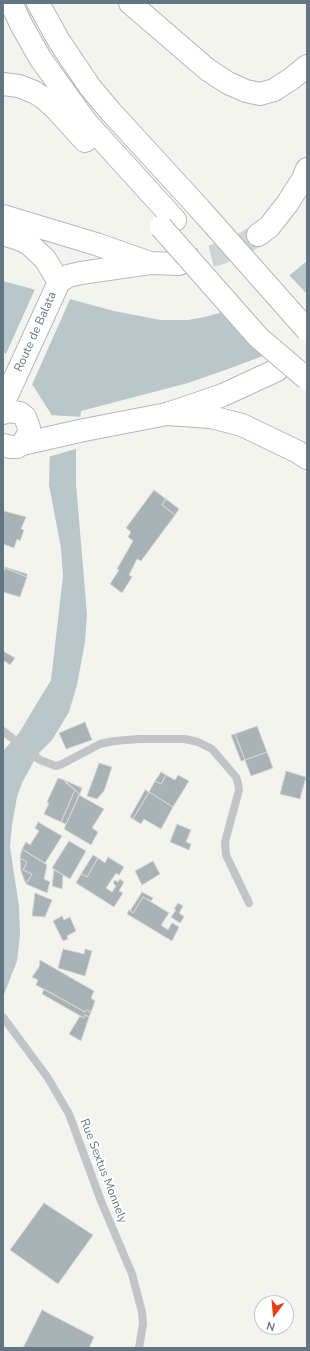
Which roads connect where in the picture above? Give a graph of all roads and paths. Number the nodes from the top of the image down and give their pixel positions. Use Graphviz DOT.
graph roads {
  1 [pos="11,3"];
  2 [pos="38,3"];
  3 [pos="130,3"];
  4 [pos="307,66"];
  5 [pos="3,84"];
  6 [pos="307,169"];
  7 [pos="199,208"];
  8 [pos="3,216"];
  9 [pos="168,224"];
  10 [pos="3,234"];
  11 [pos="258,235"];
  12 [pos="150,263"];
  13 [pos="179,264"];
  14 [pos="56,286"];
  15 [pos="307,315"];
  16 [pos="307,330"];
  17 [pos="277,370"];
  18 [pos="307,379"];
  19 [pos="3,404"];
  20 [pos="3,413"];
  21 [pos="167,414"];
  22 [pos="10,447"];
  23 [pos="307,458"];
  24 [pos="3,731"];
  25 [pos="249,903"];
  26 [pos="3,1017"];
  27 [pos="139,1348"];
  1 -- 9 [label="main road"];
  2 -- 7 [label="main road"];
  3 -- 4 [label="main road"];
  5 -- 9 [label="main road"];
  6 -- 11 [label="main road"];
  7 -- 15 [label="main road, bridge"];
  7 -- 16 [label="main road, bridge"];
  8 -- 12 [label="main road"];
  9 -- 18 [label="main road, bridge"];
  10 -- 14 [label="main road"];
  12 -- 13 [label="main road"];
  12 -- 14 [label="main road"];
  14 -- 19 [label="main road, Route de Balata"];
  17 -- 21 [label="main road"];
  20 -- 22 [label="main road"];
  21 -- 22 [label="main road"];
  21 -- 23 [label="main road"];
  24 -- 25 [label="lane"];
  26 -- 27 [label="lane, Rue Sextus Monnely"];
}
